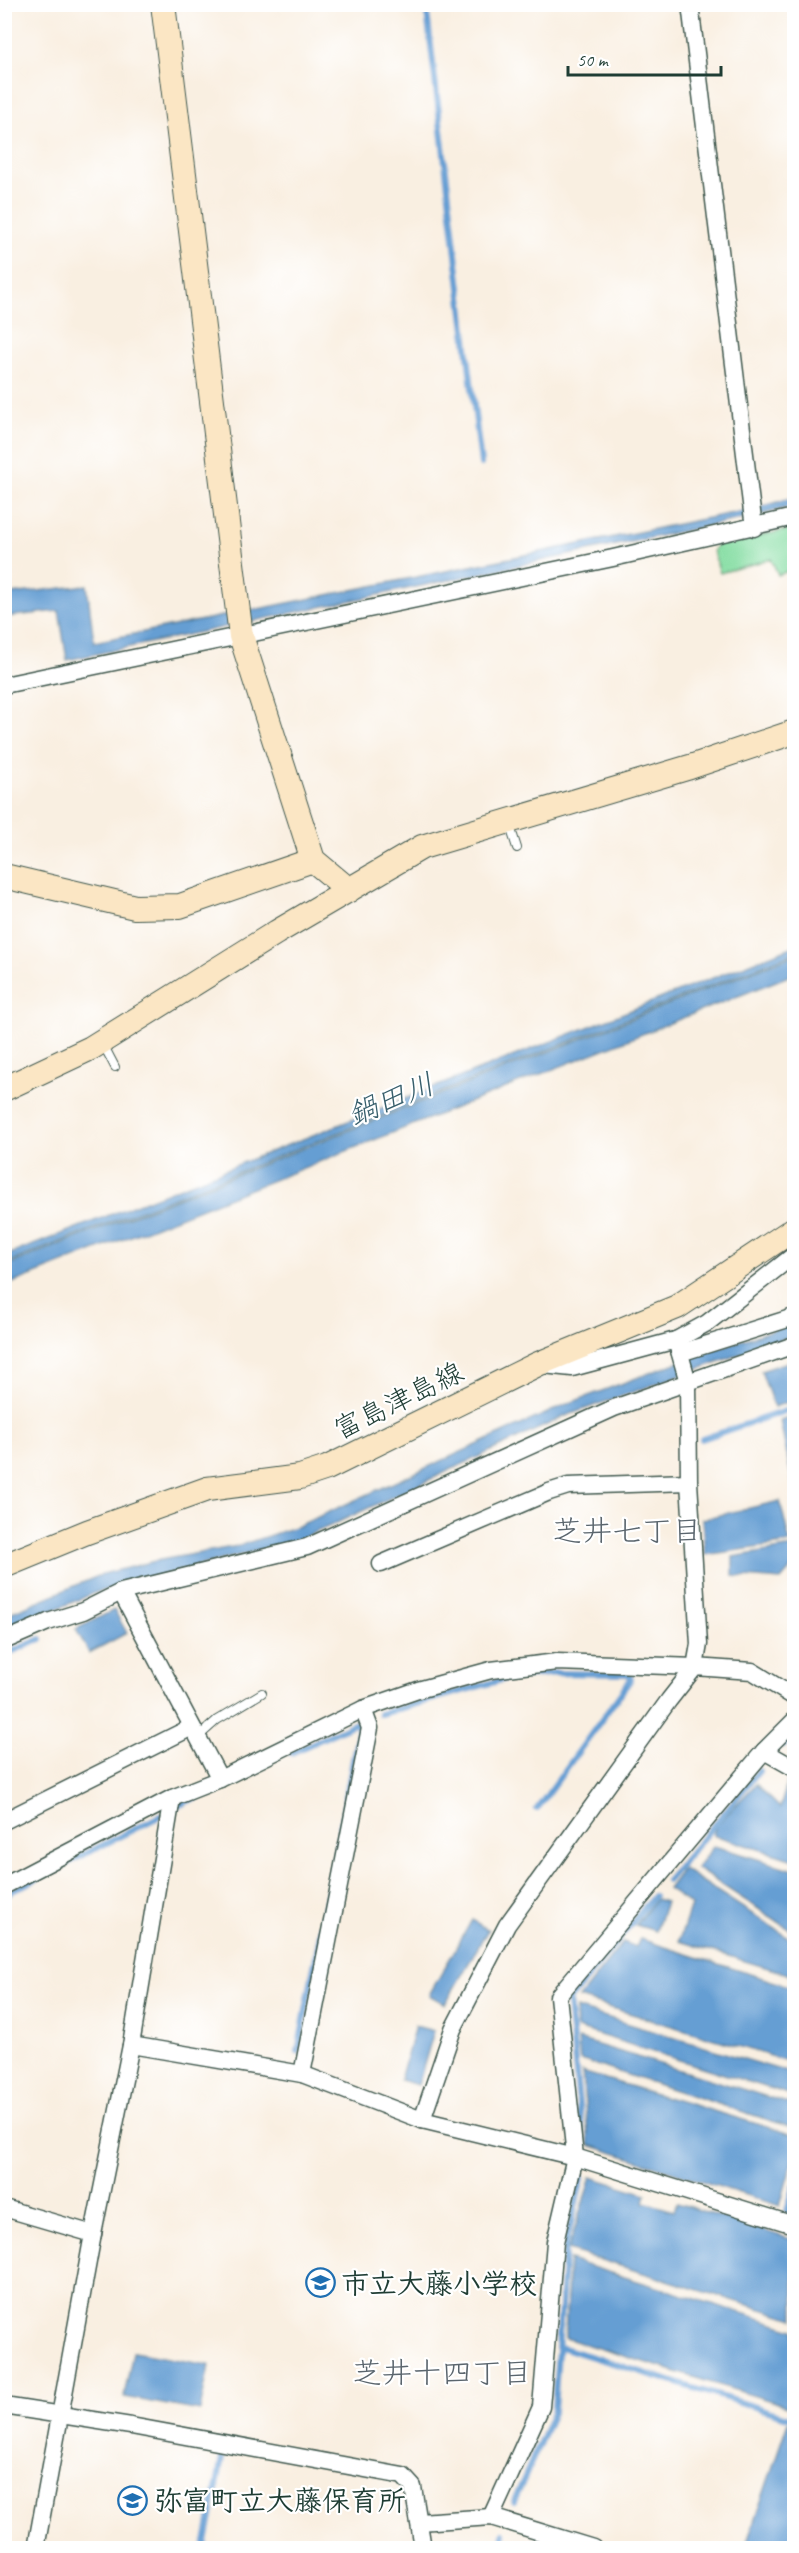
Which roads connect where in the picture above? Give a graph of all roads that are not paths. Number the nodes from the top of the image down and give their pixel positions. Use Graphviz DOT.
graph roads {
  1 [pos="163,4"];
  2 [pos="690,4"];
  3 [pos="795,517"];
  4 [pos="753,524"];
  5 [pos="239,624"];
  6 [pos="4,685"];
  7 [pos="795,732"];
  8 [pos="509,821"];
  9 [pos="517,848"];
  10 [pos="313,860"];
  11 [pos="4,876"];
  12 [pos="349,890"];
  13 [pos="102,1042"];
  14 [pos="115,1067"];
  15 [pos="4,1089"];
  16 [pos="795,1229"];
  17 [pos="795,1255"];
  18 [pos="795,1317"];
  19 [pos="795,1345"];
  20 [pos="679,1350"];
  21 [pos="538,1364"];
  22 [pos="688,1382"];
  23 [pos="689,1482"];
  24 [pos="381,1564"];
  25 [pos="4,1566"];
  26 [pos="121,1592"];
  27 [pos="4,1641"];
  28 [pos="695,1667"];
  29 [pos="262,1693"];
  30 [pos="795,1697"];
  31 [pos="363,1709"];
  32 [pos="795,1720"];
  33 [pos="195,1732"];
  34 [pos="764,1751"];
  35 [pos="795,1768"];
  36 [pos="220,1779"];
  37 [pos="172,1798"];
  38 [pos="4,1821"];
  39 [pos="4,1886"];
  40 [pos="131,2045"];
  41 [pos="302,2074"];
  42 [pos="422,2120"];
  43 [pos="575,2157"];
  44 [pos="4,2208"];
  45 [pos="795,2224"];
  46 [pos="93,2234"];
  47 [pos="4,2406"];
  48 [pos="60,2416"];
  49 [pos="490,2517"];
  50 [pos="420,2522"];
  51 [pos="36,2548"];
  52 [pos="423,2548"];
  53 [pos="593,2548"];
  1 -- 5 [label="street"];
  2 -- 4 [label="street"];
  3 -- 4 [label="street"];
  4 -- 5 [label="street"];
  5 -- 6 [label="street"];
  5 -- 10 [label="street"];
  7 -- 8 [label="street"];
  8 -- 9 [label="lane"];
  8 -- 12 [label="street"];
  10 -- 11 [label="street"];
  10 -- 12 [label="street"];
  12 -- 13 [label="street"];
  13 -- 14 [label="lane"];
  13 -- 15 [label="street"];
  16 -- 21 [label="street, 富島津島線"];
  17 -- 20 [label="street"];
  18 -- 20 [label="street"];
  19 -- 22 [label="street"];
  20 -- 21 [label="street"];
  20 -- 22 [label="street"];
  21 -- 25 [label="street, 富島津島線"];
  22 -- 23 [label="street"];
  22 -- 26 [label="street"];
  23 -- 24 [label="street"];
  23 -- 28 [label="street"];
  26 -- 27 [label="street"];
  26 -- 33 [label="street"];
  28 -- 30 [label="street"];
  28 -- 31 [label="street"];
  28 -- 42 [label="street"];
  29 -- 33 [label="lane"];
  31 -- 36 [label="street"];
  31 -- 41 [label="street"];
  32 -- 34 [label="street"];
  33 -- 36 [label="street"];
  33 -- 38 [label="street"];
  34 -- 35 [label="street"];
  34 -- 43 [label="street"];
  36 -- 37 [label="street"];
  37 -- 39 [label="street"];
  37 -- 40 [label="street"];
  40 -- 41 [label="street"];
  40 -- 46 [label="street"];
  41 -- 42 [label="street"];
  42 -- 43 [label="street"];
  43 -- 45 [label="street"];
  43 -- 49 [label="street"];
  44 -- 46 [label="street"];
  46 -- 48 [label="street"];
  47 -- 48 [label="street"];
  48 -- 50 [label="street"];
  48 -- 51 [label="street"];
  49 -- 50 [label="street"];
  49 -- 53 [label="street"];
  50 -- 52 [label="street"];
}
